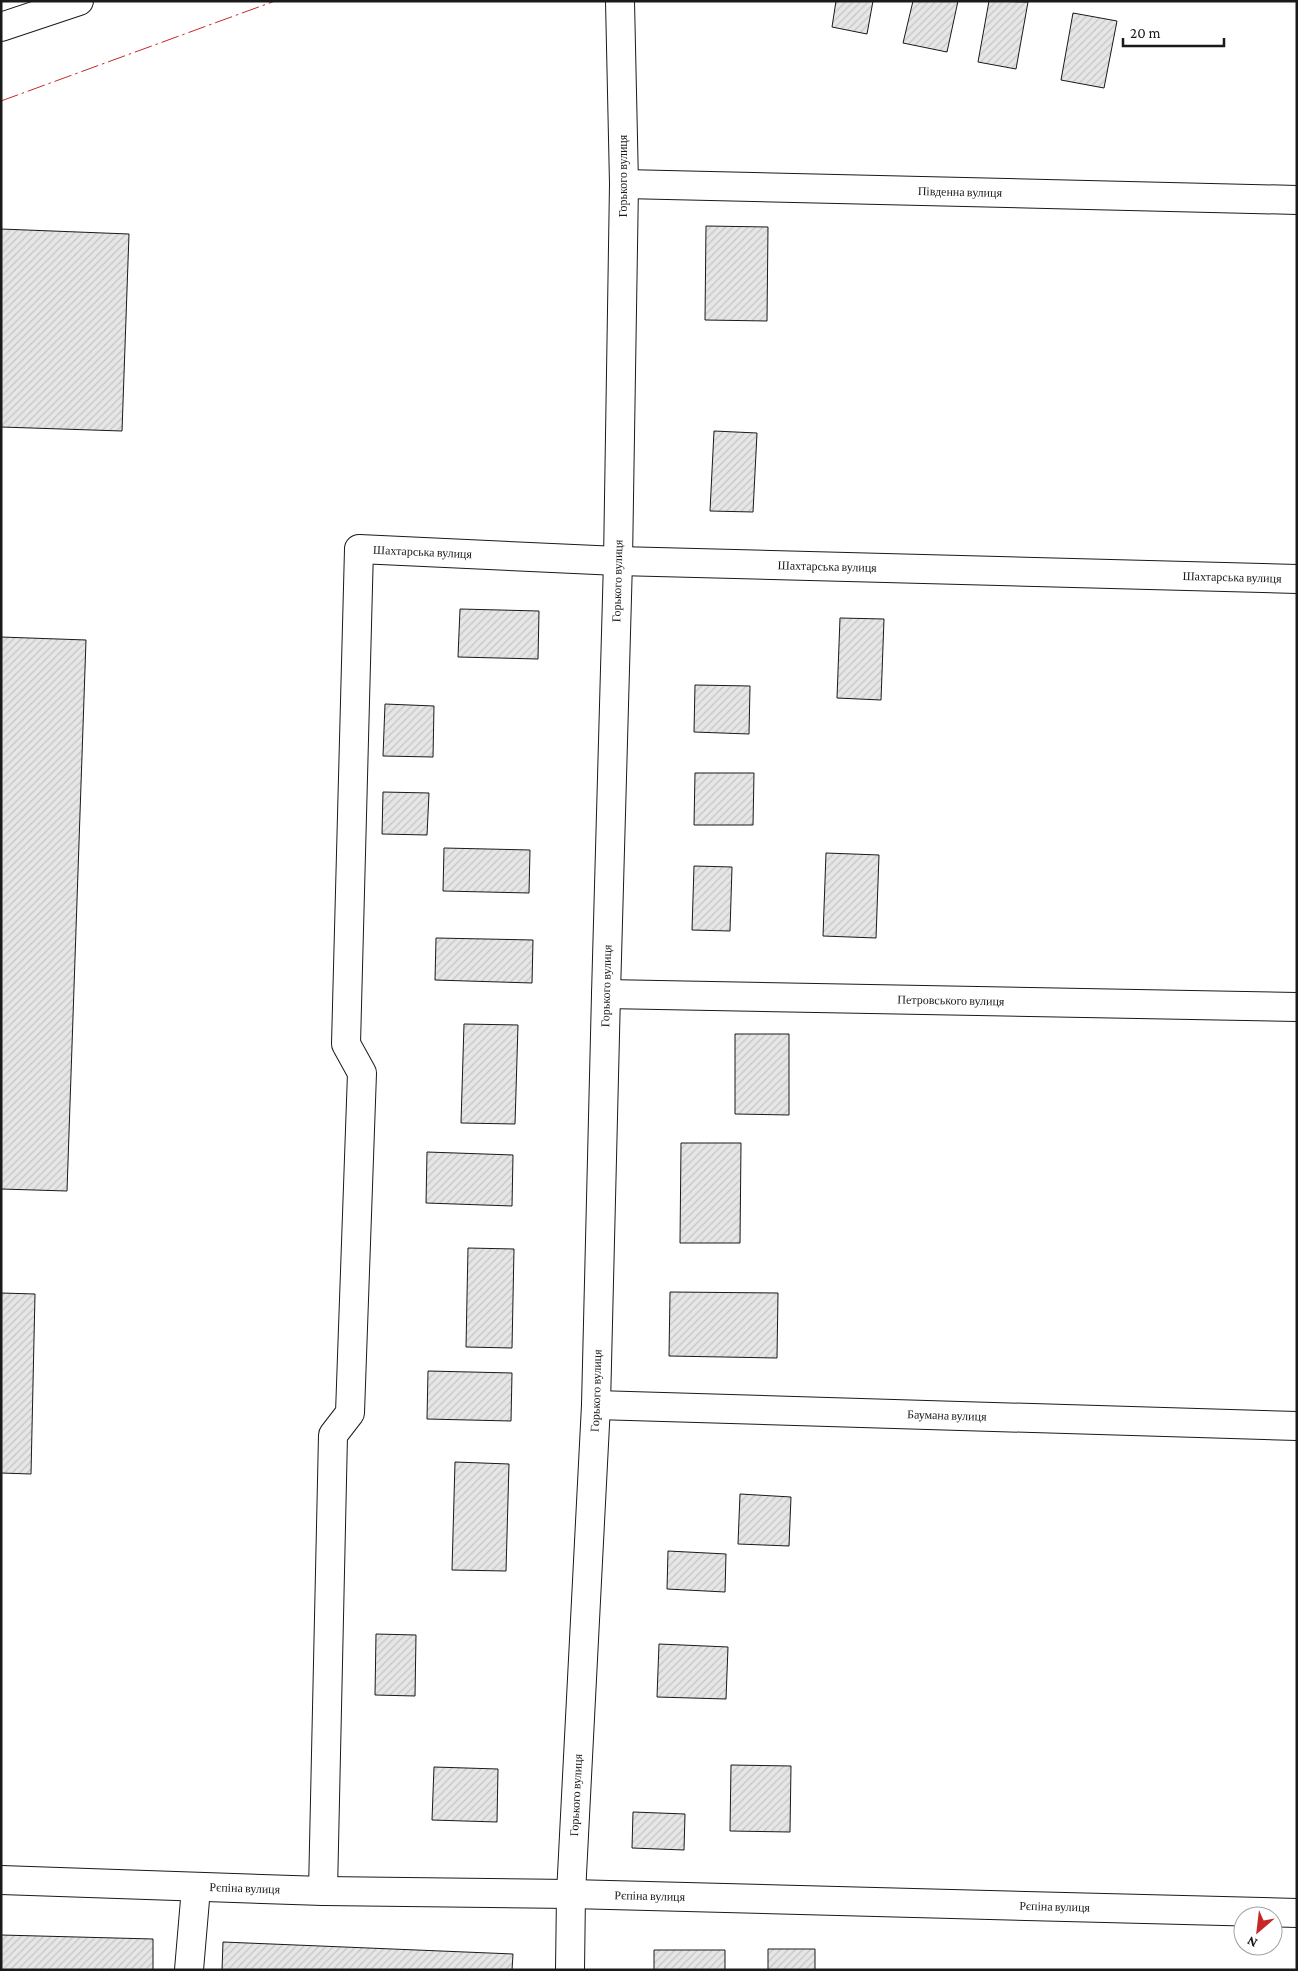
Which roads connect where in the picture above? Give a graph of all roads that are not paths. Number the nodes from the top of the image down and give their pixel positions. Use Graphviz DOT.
graph roads {
  1 [pos="79,1"];
  2 [pos="620,1"];
  3 [pos="1,27"];
  4 [pos="624,184"];
  5 [pos="1297,200"];
  6 [pos="618,561"];
  7 [pos="1297,579"];
  8 [pos="606,994"];
  9 [pos="1297,1007"];
  10 [pos="596,1405"];
  11 [pos="1297,1426"];
  12 [pos="1,1880"];
  13 [pos="196,1888"];
  14 [pos="323,1891"];
  15 [pos="571,1894"];
  16 [pos="1297,1912"];
  17 [pos="189,1970"];
  18 [pos="570,1970"];
  1 -- 3 [label="street"];
  2 -- 4 [label="street, Горького вулиця"];
  4 -- 5 [label="street, Південна вулиця"];
  4 -- 6 [label="street, Горького вулиця"];
  6 -- 7 [label="street, Шахтарська вулиця"];
  6 -- 8 [label="street, Горького вулиця"];
  6 -- 14 [label="street, Шахтарська вулиця"];
  8 -- 9 [label="street, Петровського вулиця"];
  8 -- 10 [label="street, Горького вулиця"];
  10 -- 11 [label="street, Баумана вулиця"];
  10 -- 15 [label="street, Горького вулиця"];
  12 -- 13 [label="street, Рєпіна вулиця"];
  13 -- 14 [label="street, Рєпіна вулиця"];
  13 -- 17 [label="street"];
  14 -- 15 [label="street, Рєпіна вулиця"];
  15 -- 16 [label="street, Рєпіна вулиця"];
  15 -- 18 [label="street, Горького вулиця"];
}
